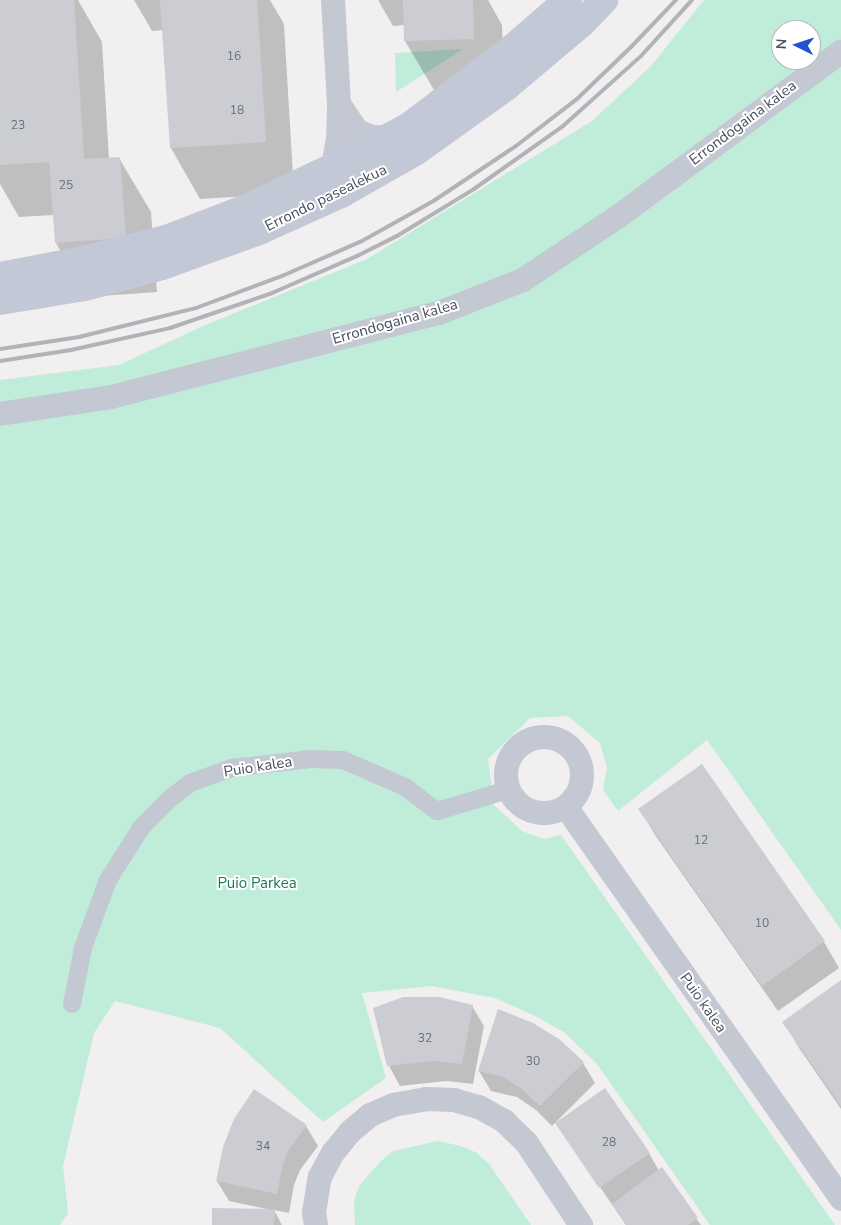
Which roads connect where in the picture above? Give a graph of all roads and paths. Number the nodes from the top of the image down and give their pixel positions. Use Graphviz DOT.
graph roads {
  1 [pos="333,0"];
  2 [pos="568,0"];
  3 [pos="604,0"];
  4 [pos="841,52"];
  5 [pos="339,104"];
  6 [pos="391,138"];
  7 [pos="333,167"];
  8 [pos="0,276"];
  9 [pos="0,301"];
  10 [pos="0,414"];
  11 [pos="508,790"];
  12 [pos="566,807"];
  13 [pos="72,1004"];
  14 [pos="841,1199"];
  15 [pos="316,1225"];
  16 [pos="581,1225"];
  1 -- 5 [label="street"];
  2 -- 6 [label="main road, Errondo pasealekua"];
  3 -- 9 [label="main road, Errondo pasealekua"];
  4 -- 10 [label="street, Errondogaina kalea"];
  5 -- 6 [label="street"];
  5 -- 7 [label="street"];
  6 -- 7 [label="main road, Errondo pasealekua"];
  7 -- 8 [label="main road, Errondo pasealekua"];
  11 -- 12 [label="street"];
  11 -- 12 [label="street"];
  11 -- 13 [label="street, Puio kalea"];
  12 -- 14 [label="street, Puio kalea"];
  15 -- 16 [label="street"];
}
